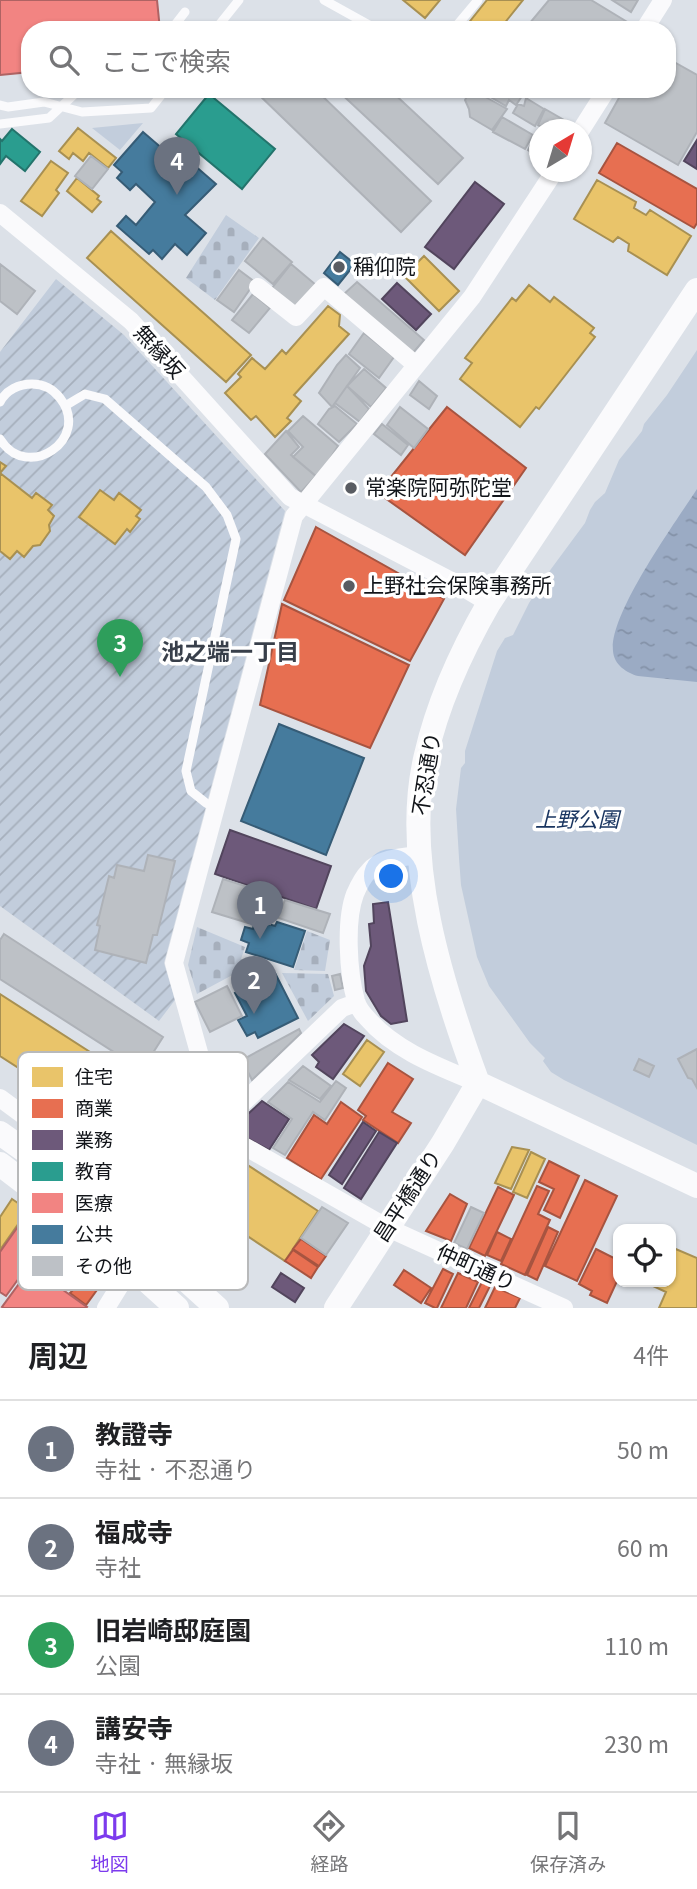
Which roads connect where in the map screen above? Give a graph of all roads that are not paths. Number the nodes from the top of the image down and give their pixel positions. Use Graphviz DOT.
graph roads {
  1 [pos="239,0"];
  2 [pos="324,0"];
  3 [pos="478,0"];
  4 [pos="663,0"];
  5 [pos="184,12"];
  6 [pos="178,21"];
  7 [pos="222,21"];
  8 [pos="362,21"];
  9 [pos="460,21"];
  10 [pos="650,21"];
  11 [pos="70,98"];
  12 [pos="159,98"];
  13 [pos="601,98"];
  14 [pos="0,105"];
  15 [pos="61,107"];
  16 [pos="588,119"];
  17 [pos="0,124"];
  18 [pos="547,182"];
  19 [pos="0,214"];
  20 [pos="258,288"];
  21 [pos="697,290"];
  22 [pos="416,365"];
  23 [pos="0,402"];
  24 [pos="65,406"];
  25 [pos="0,439"];
  26 [pos="305,503"];
  27 [pos="489,603"];
  28 [pos="216,808"];
  29 [pos="419,855"];
  30 [pos="356,1003"];
  31 [pos="199,1052"];
  32 [pos="478,1083"];
  33 [pos="0,1098"];
  34 [pos="248,1098"];
  35 [pos="0,1108"];
  36 [pos="18,1111"];
  37 [pos="5,1137"];
  38 [pos="248,1148"];
  39 [pos="0,1164"];
  40 [pos="18,1178"];
  41 [pos="697,1186"];
  42 [pos="388,1228"];
  43 [pos="117,1290"];
  44 [pos="158,1290"];
  45 [pos="197,1290"];
  46 [pos="106,1308"];
  47 [pos="177,1308"];
  48 [pos="217,1308"];
  49 [pos="336,1308"];
  50 [pos="564,1308"];
  1 -- 7 [label="lane"];
  2 -- 8 [label="lane"];
  3 -- 9 [label="lane"];
  4 -- 10 [label="street"];
  5 -- 6 [label="lane"];
  11 -- 15 [label="lane"];
  12 -- 15 [label="lane"];
  13 -- 16 [label="street"];
  14 -- 15 [label="lane"];
  15 -- 17 [label="lane"];
  18 -- 22 [label="street"];
  19 -- 26 [label="street, 無縁坂"];
  20 -- 22 [label="street"];
  21 -- 27 [label="main road, 不忍通り"];
  22 -- 26 [label="street"];
  23 -- 24 [label="lane"];
  24 -- 25 [label="lane"];
  24 -- 28 [label="lane"];
  26 -- 27 [label="street, 無縁坂"];
  26 -- 28 [label="street"];
  27 -- 29 [label="main road, 不忍通り"];
  28 -- 31 [label="street"];
  29 -- 30 [label="street"];
  29 -- 32 [label="main road, 不忍通り"];
  30 -- 32 [label="street"];
  30 -- 34 [label="street"];
  32 -- 41 [label="main road"];
  32 -- 42 [label="main road, 昌平橋通り"];
  33 -- 36 [label="street"];
  35 -- 37 [label="street"];
  38 -- 42 [label="street, 仲町通り"];
  39 -- 40 [label="main road"];
  42 -- 49 [label="main road, 昌平橋通り"];
  42 -- 50 [label="street, 仲町通り"];
  43 -- 46 [label="street"];
  44 -- 47 [label="main road"];
  45 -- 48 [label="main road"];
}
